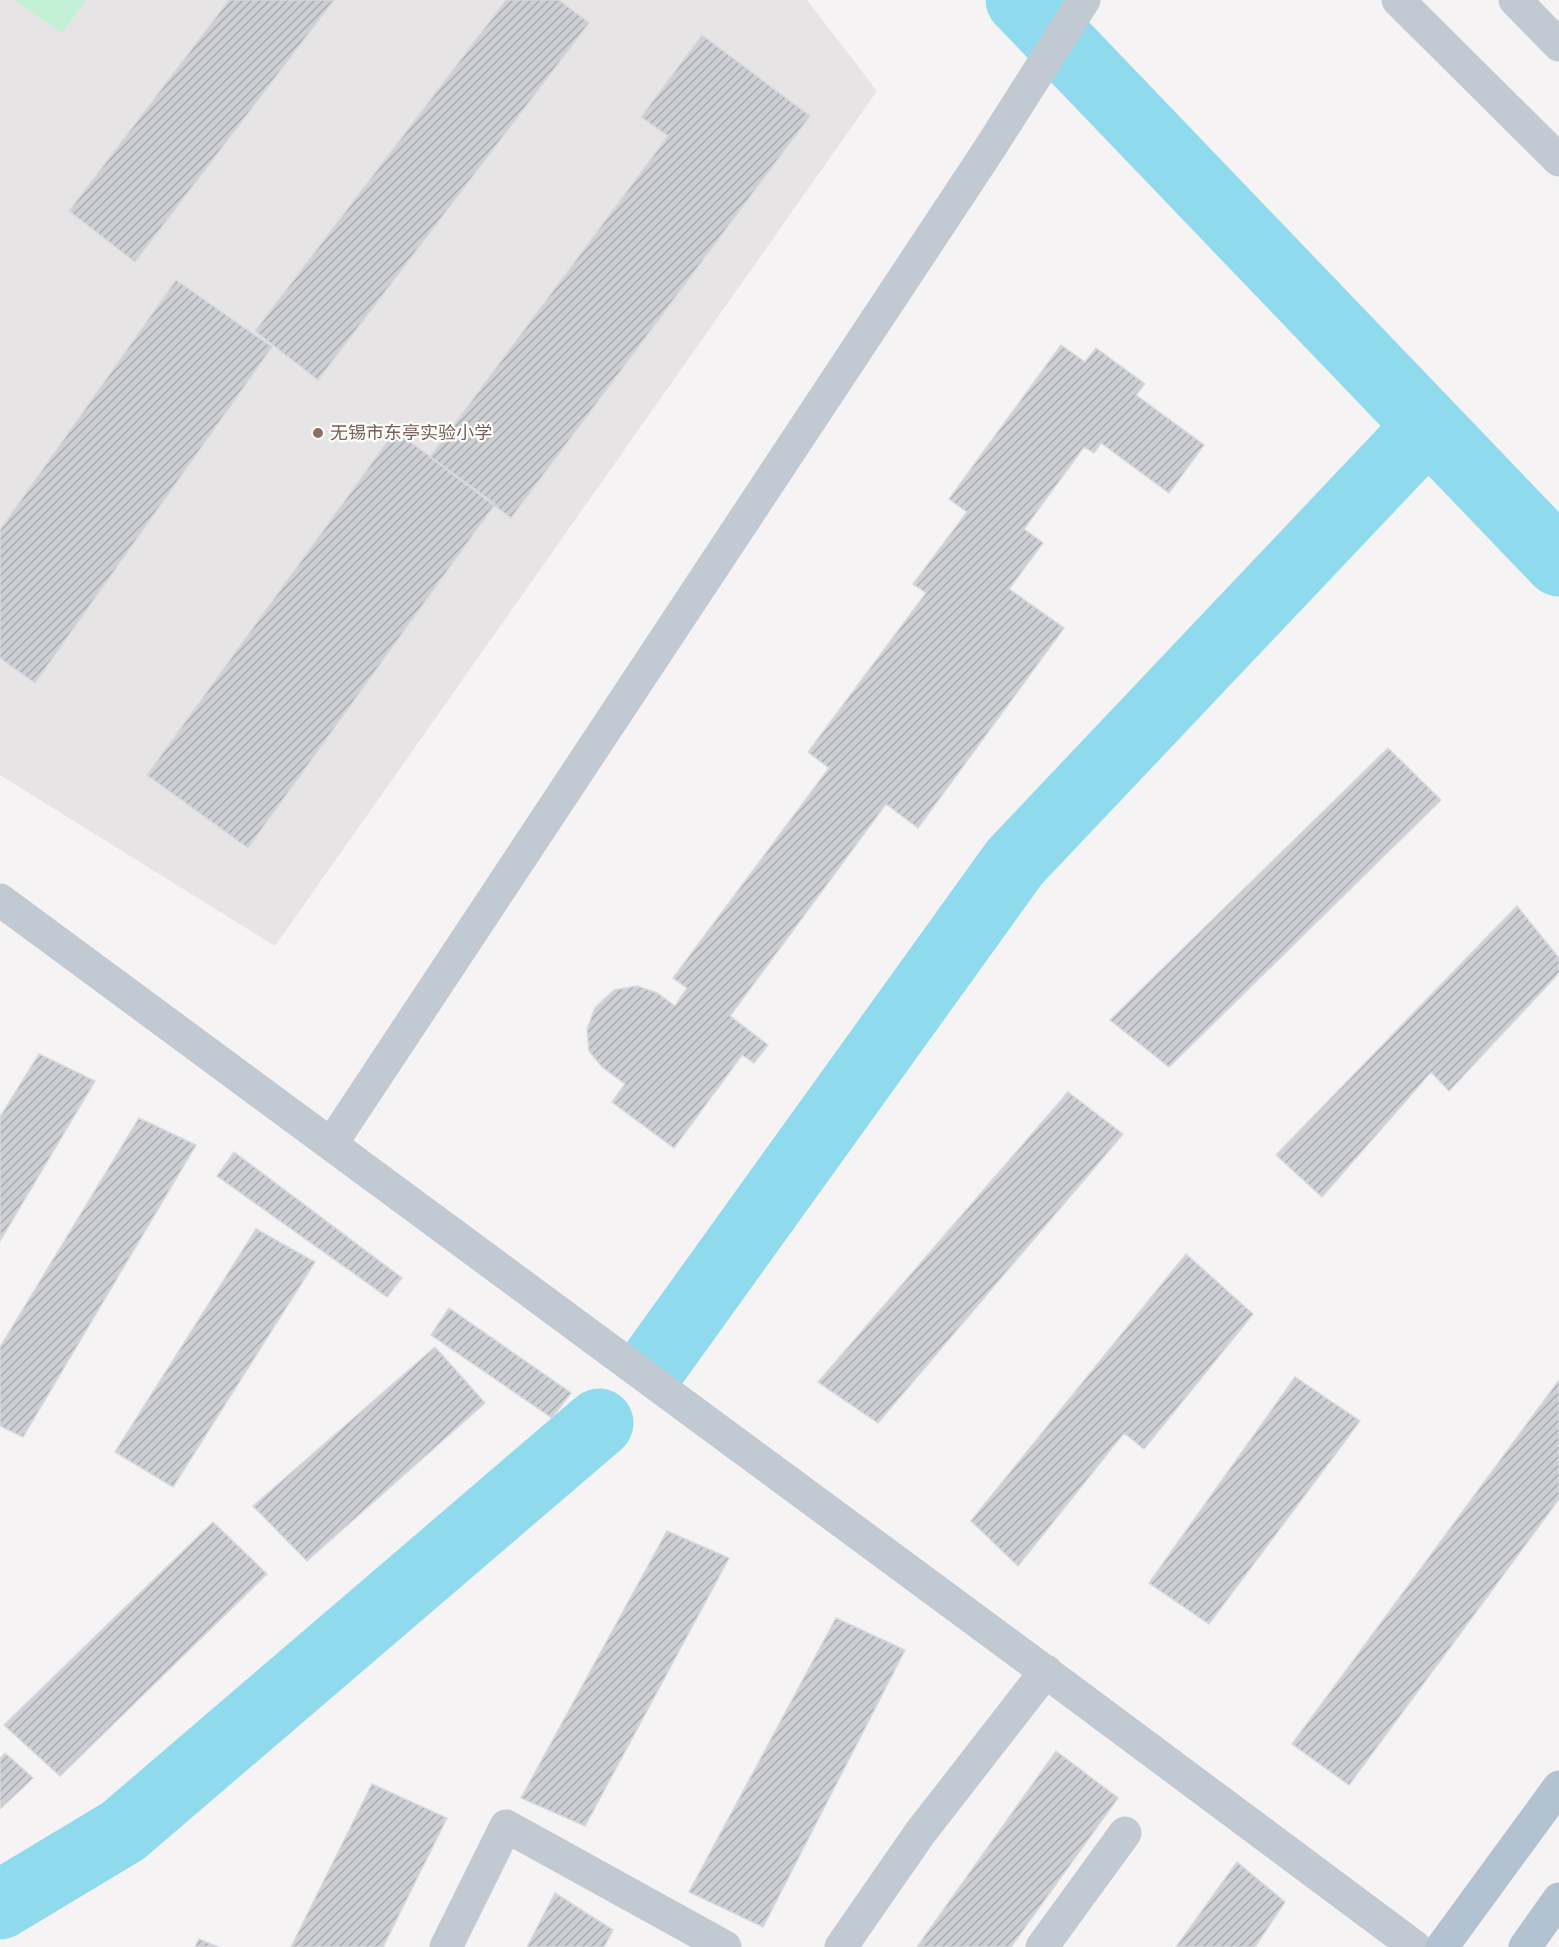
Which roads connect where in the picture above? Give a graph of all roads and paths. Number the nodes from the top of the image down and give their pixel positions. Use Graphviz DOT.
graph roads {
  1 [pos="1084,0"];
  2 [pos="1398,0"];
  3 [pos="1515,0"];
  4 [pos="1559,45"];
  5 [pos="1559,160"];
  6 [pos="0,900"];
  7 [pos="332,1143"];
  8 [pos="1046,1671"];
  9 [pos="1559,1787"];
  10 [pos="1125,1833"];
  11 [pos="1559,1899"];
  12 [pos="446,1947"];
  13 [pos="725,1947"];
  14 [pos="841,1947"];
  15 [pos="1042,1947"];
  16 [pos="1415,1947"];
  17 [pos="1442,1947"];
  18 [pos="1524,1947"];
  1 -- 7 [label="street"];
  2 -- 5 [label="street"];
  3 -- 4 [label="street"];
  6 -- 7 [label="street"];
  7 -- 8 [label="street"];
  8 -- 14 [label="street"];
  8 -- 16 [label="street"];
  9 -- 17 [label="main road"];
  10 -- 15 [label="street"];
  11 -- 18 [label="main road"];
  12 -- 13 [label="street"];
}
